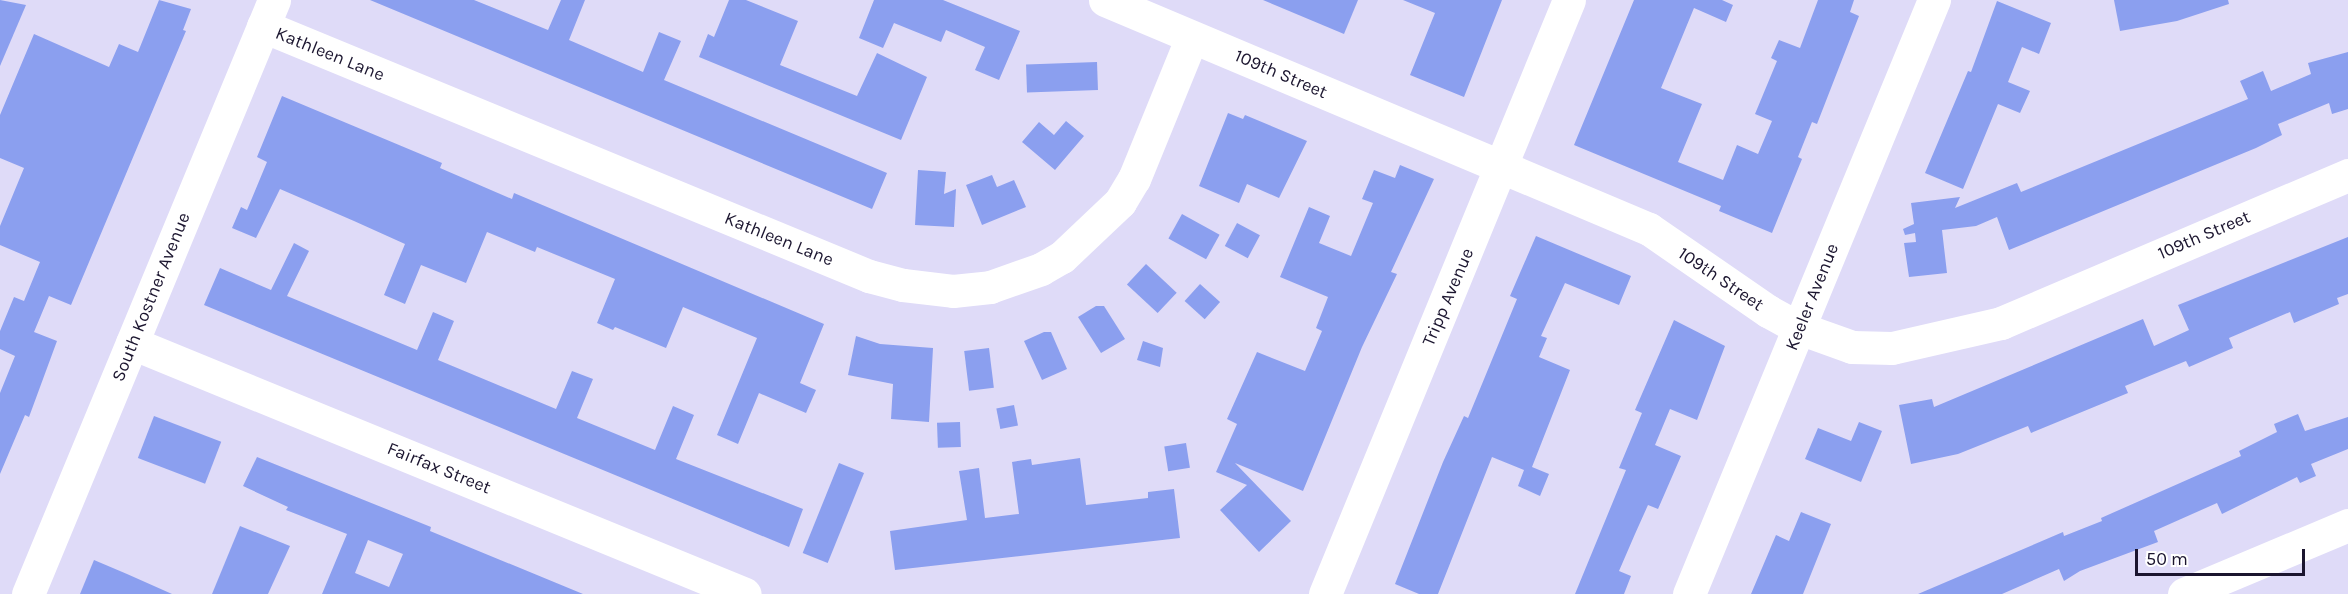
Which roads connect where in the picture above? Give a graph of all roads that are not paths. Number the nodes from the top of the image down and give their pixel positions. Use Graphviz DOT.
graph roads {
  1 [pos="1105,0"];
  2 [pos="1569,0"];
  3 [pos="1934,0"];
  4 [pos="268,13"];
  5 [pos="1192,37"];
  6 [pos="1502,167"];
  7 [pos="2348,175"];
  8 [pos="1800,328"];
  9 [pos="132,343"];
  10 [pos="2348,525"];
  11 [pos="28,594"];
  12 [pos="745,594"];
  13 [pos="1325,594"];
  14 [pos="1689,594"];
  15 [pos="2184,594"];
  1 -- 5 [label="street, 109th Street"];
  2 -- 6 [label="street, Tripp Avenue"];
  3 -- 8 [label="street, Keeler Avenue"];
  4 -- 5 [label="street, Kathleen Lane"];
  4 -- 9 [label="street, South Kostner Avenue"];
  5 -- 6 [label="street, 109th Street"];
  6 -- 8 [label="street, 109th Street"];
  6 -- 13 [label="street, Tripp Avenue"];
  7 -- 8 [label="street, 109th Street"];
  8 -- 14 [label="street, Keeler Avenue"];
  9 -- 11 [label="street, South Kostner Avenue"];
  9 -- 12 [label="street, Fairfax Street"];
  10 -- 15 [label="street"];
}
